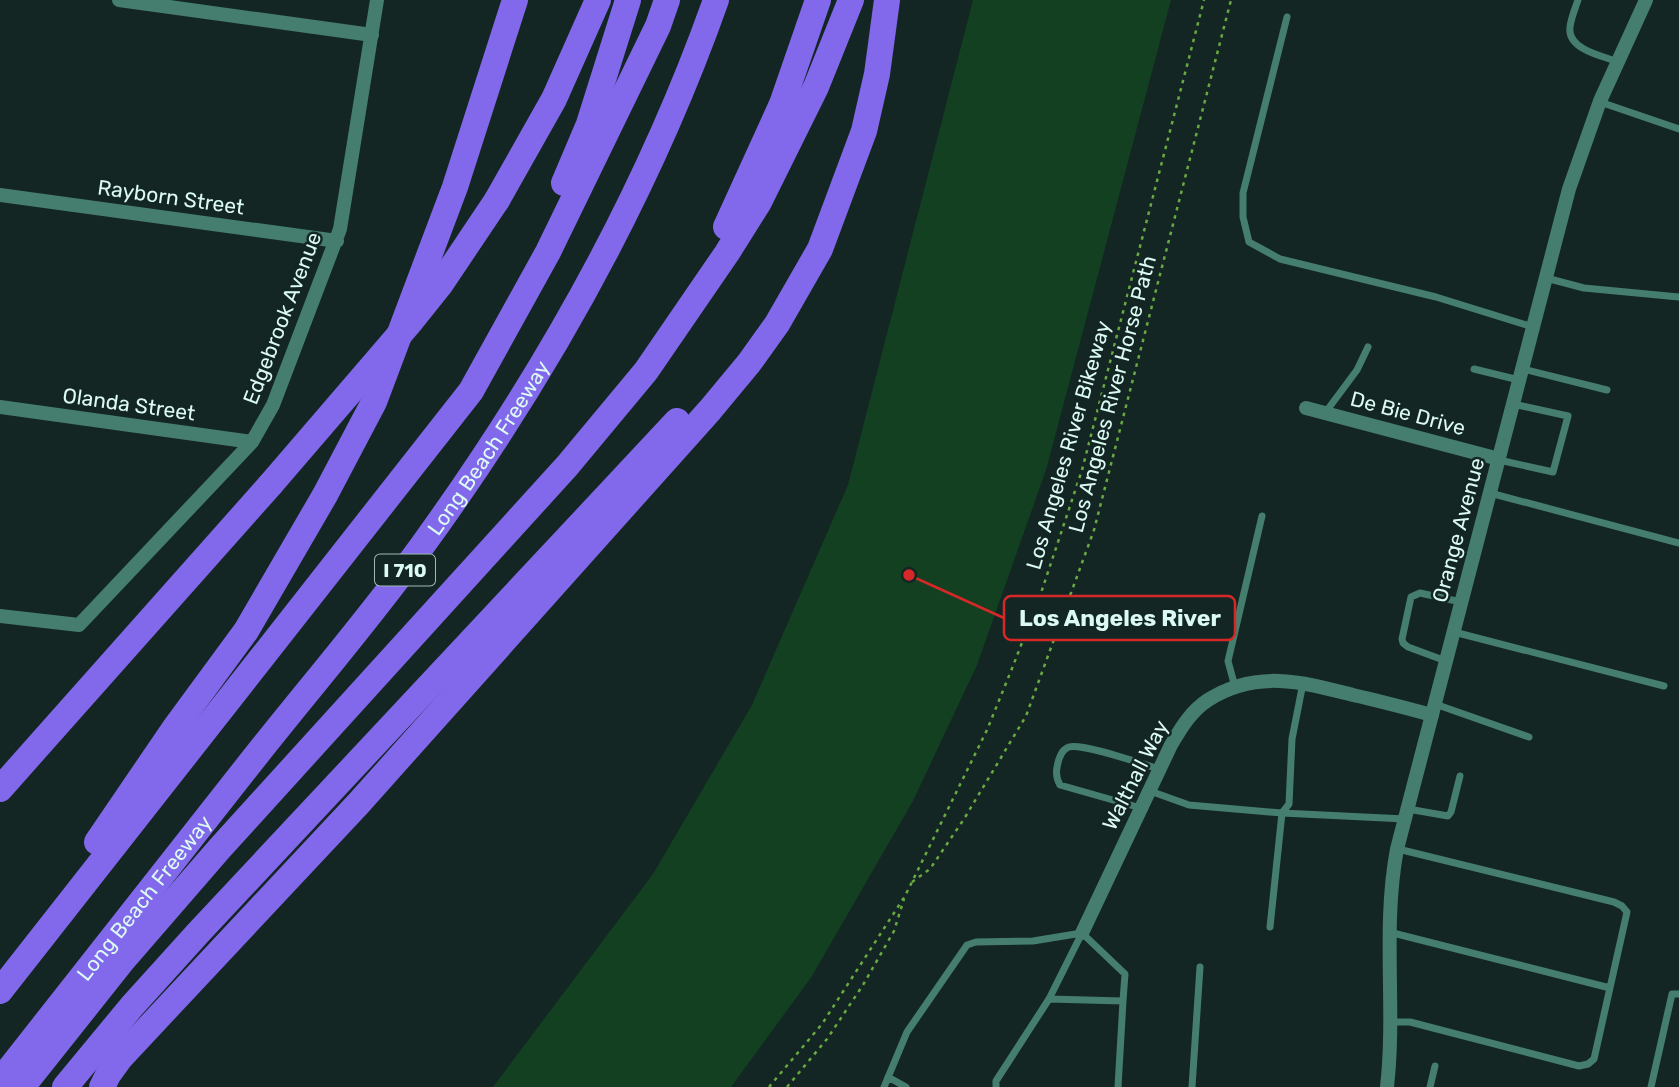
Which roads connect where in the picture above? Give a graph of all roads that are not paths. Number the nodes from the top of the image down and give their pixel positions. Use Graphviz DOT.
graph roads {
  1 [pos="119,0"];
  2 [pos="377,0"];
  3 [pos="598,0"];
  4 [pos="628,0"];
  5 [pos="667,0"];
  6 [pos="716,0"];
  7 [pos="887,0"];
  8 [pos="1578,0"];
  9 [pos="1646,0"];
  10 [pos="514,3"];
  11 [pos="817,3"];
  12 [pos="848,8"];
  13 [pos="1287,18"];
  14 [pos="372,35"];
  15 [pos="1616,61"];
  16 [pos="1600,101"];
  17 [pos="1679,129"];
  18 [pos="0,195"];
  19 [pos="836,206"];
  20 [pos="337,241"];
  21 [pos="548,252"];
  22 [pos="1545,277"];
  23 [pos="1679,297"];
  24 [pos="690,305"];
  25 [pos="1533,327"];
  26 [pos="1368,347"];
  27 [pos="1474,369"];
  28 [pos="1520,374"];
  29 [pos="1607,390"];
  30 [pos="1513,404"];
  31 [pos="0,407"];
  32 [pos="1306,408"];
  33 [pos="1325,413"];
  34 [pos="252,442"];
  35 [pos="1499,459"];
  36 [pos="1490,493"];
  37 [pos="1262,516"];
  38 [pos="1679,542"];
  39 [pos="1461,602"];
  40 [pos="0,616"];
  41 [pos="1453,632"];
  42 [pos="1446,660"];
  43 [pos="1303,682"];
  44 [pos="1664,685"];
  45 [pos="1235,688"];
  46 [pos="1433,709"];
  47 [pos="1529,737"];
  48 [pos="1159,769"];
  49 [pos="1460,776"];
  50 [pos="0,789"];
  51 [pos="1149,790"];
  52 [pos="1141,808"];
  53 [pos="1282,813"];
  54 [pos="1406,814"];
  55 [pos="1397,849"];
  56 [pos="1270,927"];
  57 [pos="1388,931"];
  58 [pos="1082,933"];
  59 [pos="1200,967"];
  60 [pos="0,983"];
  61 [pos="1611,988"];
  62 [pos="0,992"];
  63 [pos="1679,994"];
  64 [pos="1049,999"];
  65 [pos="1123,1001"];
  66 [pos="1390,1022"];
  67 [pos="1435,1066"];
  68 [pos="888,1076"];
  69 [pos="0,1080"];
  70 [pos="23,1087"];
  71 [pos="65,1087"];
  72 [pos="103,1087"];
  73 [pos="884,1087"];
  74 [pos="906,1087"];
  75 [pos="996,1087"];
  76 [pos="1118,1087"];
  77 [pos="1192,1087"];
  78 [pos="1387,1087"];
  79 [pos="1430,1087"];
  80 [pos="1651,1087"];
  1 -- 14 [label="street"];
  2 -- 14 [label="street, Edgebrook Avenue"];
  3 -- 50 [label="highway, bridge"];
  4 -- 21 [label="highway"];
  5 -- 21 [label="highway, I 710"];
  6 -- 69 [label="highway, Long Beach Freeway / I 710"];
  7 -- 19 [label="highway"];
  8 -- 15 [label="lane"];
  9 -- 15 [label="street, Orange Avenue"];
  10 -- 60 [label="highway"];
  11 -- 24 [label="highway"];
  12 -- 24 [label="highway"];
  13 -- 25 [label="lane"];
  14 -- 20 [label="street, Edgebrook Avenue"];
  15 -- 16 [label="street, Orange Avenue"];
  16 -- 17 [label="lane"];
  16 -- 22 [label="street, Orange Avenue"];
  18 -- 20 [label="street, Rayborn Street"];
  19 -- 71 [label="highway"];
  19 -- 72 [label="highway"];
  20 -- 34 [label="street, Edgebrook Avenue"];
  21 -- 62 [label="highway, I 710"];
  22 -- 23 [label="lane"];
  22 -- 25 [label="street, Orange Avenue"];
  24 -- 70 [label="highway"];
  25 -- 28 [label="street, Orange Avenue"];
  26 -- 33 [label="lane"];
  27 -- 28 [label="lane"];
  28 -- 29 [label="lane"];
  28 -- 30 [label="street, Orange Avenue"];
  30 -- 35 [label="street, Orange Avenue"];
  30 -- 35 [label="lane"];
  31 -- 34 [label="street, Olanda Street"];
  32 -- 33 [label="street, De Bie Drive"];
  33 -- 35 [label="street, De Bie Drive"];
  34 -- 40 [label="street, Edgebrook Avenue"];
  35 -- 36 [label="street, Orange Avenue"];
  36 -- 38 [label="lane"];
  36 -- 39 [label="street, Orange Avenue"];
  37 -- 45 [label="lane"];
  39 -- 41 [label="street, Orange Avenue"];
  39 -- 42 [label="lane"];
  41 -- 42 [label="street, Orange Avenue"];
  41 -- 44 [label="lane"];
  42 -- 46 [label="street, Orange Avenue"];
  43 -- 45 [label="street, Walthall Way"];
  43 -- 46 [label="street, Walthall Way"];
  43 -- 53 [label="lane"];
  45 -- 48 [label="street, Walthall Way"];
  46 -- 47 [label="lane"];
  46 -- 54 [label="street, Orange Avenue"];
  48 -- 51 [label="street, Walthall Way"];
  48 -- 52 [label="lane"];
  49 -- 54 [label="lane"];
  51 -- 52 [label="street, Walthall Way"];
  51 -- 53 [label="lane"];
  52 -- 58 [label="street, Walthall Way"];
  53 -- 54 [label="lane"];
  53 -- 56 [label="lane"];
  54 -- 55 [label="street, Orange Avenue"];
  55 -- 57 [label="street, Orange Avenue"];
  55 -- 61 [label="lane"];
  57 -- 61 [label="lane"];
  57 -- 66 [label="street, Orange Avenue"];
  58 -- 64 [label="lane"];
  58 -- 65 [label="lane"];
  58 -- 68 [label="lane"];
  59 -- 77 [label="lane"];
  61 -- 66 [label="lane"];
  63 -- 80 [label="lane"];
  64 -- 65 [label="lane"];
  64 -- 75 [label="lane"];
  65 -- 76 [label="lane"];
  66 -- 78 [label="street, Orange Avenue"];
  67 -- 79 [label="lane"];
  68 -- 73 [label="lane"];
  68 -- 74 [label="lane"];
}
